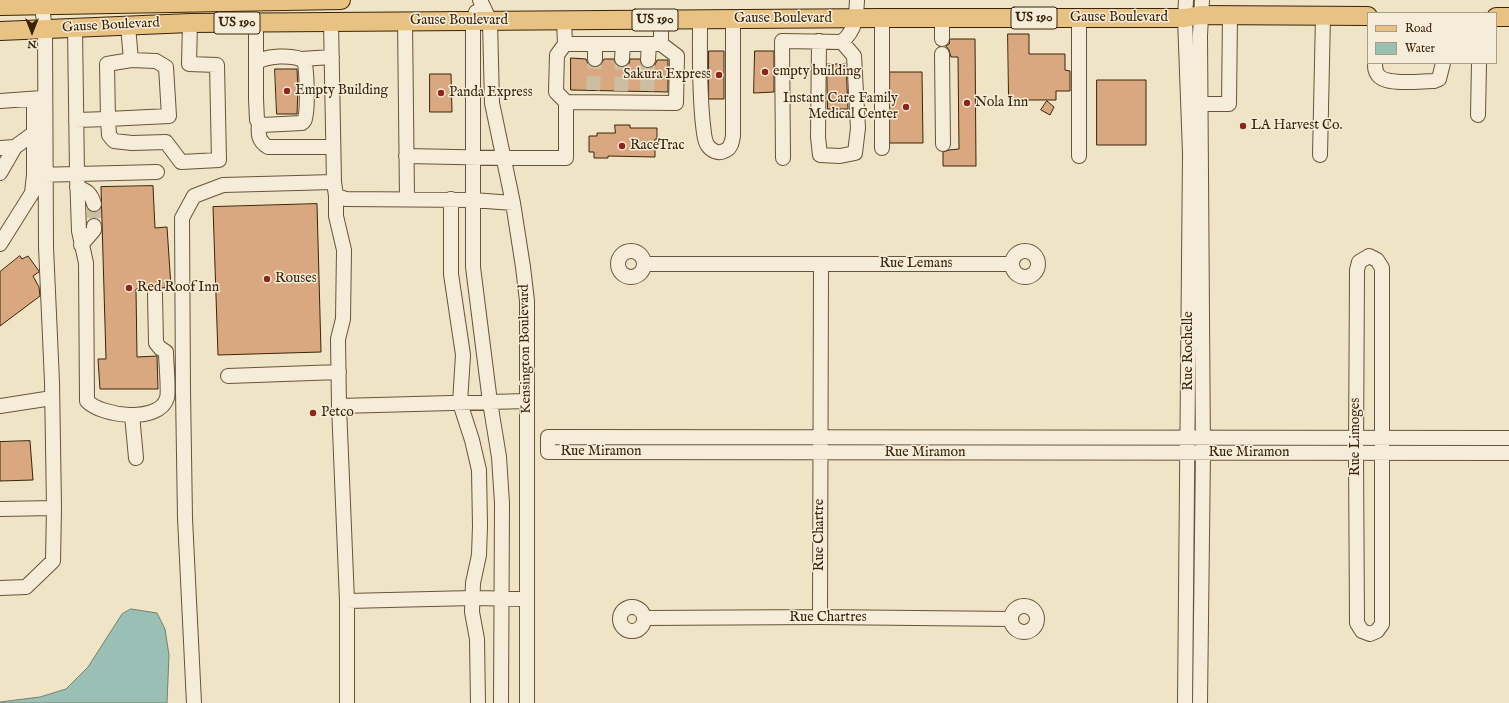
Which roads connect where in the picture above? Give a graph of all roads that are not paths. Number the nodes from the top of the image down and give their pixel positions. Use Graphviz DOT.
graph roads {
  1 [pos="333,0"];
  2 [pos="480,0"];
  3 [pos="857,0"];
  4 [pos="1186,0"];
  5 [pos="236,1"];
  6 [pos="277,1"];
  7 [pos="141,2"];
  8 [pos="41,3"];
  9 [pos="197,3"];
  10 [pos="0,6"];
  11 [pos="1196,11"];
  12 [pos="1230,15"];
  13 [pos="1323,16"];
  14 [pos="1367,16"];
  15 [pos="1497,17"];
  16 [pos="1509,17"];
  17 [pos="882,18"];
  18 [pos="942,18"];
  19 [pos="1080,18"];
  20 [pos="856,19"];
  21 [pos="564,20"];
  22 [pos="661,20"];
  23 [pos="700,20"];
  24 [pos="733,20"];
  25 [pos="781,20"];
  26 [pos="405,21"];
  27 [pos="482,21"];
  28 [pos="256,22"];
  29 [pos="331,22"];
  30 [pos="194,23"];
  31 [pos="128,26"];
  32 [pos="75,28"];
  33 [pos="45,29"];
  34 [pos="0,31"];
  35 [pos="942,39"];
  36 [pos="782,41"];
  37 [pos="819,41"];
  38 [pos="842,42"];
  39 [pos="565,44"];
  40 [pos="595,44"];
  41 [pos="622,44"];
  42 [pos="655,44"];
  43 [pos="942,54"];
  44 [pos="332,57"];
  45 [pos="301,59"];
  46 [pos="595,59"];
  47 [pos="622,59"];
  48 [pos="131,60"];
  49 [pos="648,60"];
  50 [pos="256,64"];
  51 [pos="1375,64"];
  52 [pos="1443,64"];
  53 [pos="1479,64"];
  54 [pos="39,98"];
  55 [pos="0,101"];
  56 [pos="566,102"];
  57 [pos="1201,104"];
  58 [pos="1478,115"];
  59 [pos="108,119"];
  60 [pos="76,120"];
  61 [pos="259,123"];
  62 [pos="34,133"];
  63 [pos="942,144"];
  64 [pos="15,147"];
  65 [pos="333,147"];
  66 [pos="0,148"];
  67 [pos="882,148"];
  68 [pos="1320,155"];
  69 [pos="406,156"];
  70 [pos="1080,156"];
  71 [pos="473,158"];
  72 [pos="504,158"];
  73 [pos="782,158"];
  74 [pos="157,172"];
  75 [pos="0,173"];
  76 [pos="40,174"];
  77 [pos="77,181"];
  78 [pos="334,182"];
  79 [pos="336,196"];
  80 [pos="407,200"];
  81 [pos="451,200"];
  82 [pos="473,200"];
  83 [pos="513,203"];
  84 [pos="94,204"];
  85 [pos="1195,213"];
  86 [pos="94,226"];
  87 [pos="0,244"];
  88 [pos="81,245"];
  89 [pos="644,264"];
  90 [pos="821,264"];
  91 [pos="1012,264"];
  92 [pos="155,294"];
  93 [pos="339,372"];
  94 [pos="228,376"];
  95 [pos="52,398"];
  96 [pos="527,401"];
  97 [pos="490,402"];
  98 [pos="460,403"];
  99 [pos="0,406"];
  100 [pos="339,406"];
  101 [pos="132,416"];
  102 [pos="820,437"];
  103 [pos="1202,437"];
  104 [pos="1356,437"];
  105 [pos="1188,438"];
  106 [pos="1383,438"];
  107 [pos="1509,438"];
  108 [pos="820,452"];
  109 [pos="1188,453"];
  110 [pos="1202,453"];
  111 [pos="1356,453"];
  112 [pos="1383,453"];
  113 [pos="1509,454"];
  114 [pos="136,458"];
  115 [pos="54,508"];
  116 [pos="0,509"];
  117 [pos="0,588"];
  118 [pos="473,598"];
  119 [pos="500,599"];
  120 [pos="526,599"];
  121 [pos="347,601"];
  122 [pos="820,617"];
  123 [pos="644,618"];
  124 [pos="1011,619"];
  125 [pos="1185,680"];
  126 [pos="1200,680"];
  127 [pos="194,703"];
  128 [pos="347,703"];
  129 [pos="478,703"];
  130 [pos="500,703"];
  131 [pos="527,703"];
  132 [pos="1185,703"];
  133 [pos="1200,703"];
  1 -- 6 [label="main road, Gause Boulevard / US 190"];
  2 -- 27 [label="street, Kensington Boulevard"];
  3 -- 20 [label="street"];
  4 -- 11 [label="street, Rue Rochelle"];
  5 -- 6 [label="main road, Gause Boulevard / US 190"];
  5 -- 9 [label="main road, Gause Boulevard / US 190"];
  7 -- 8 [label="main road, Gause Boulevard / US 190"];
  7 -- 9 [label="main road, Gause Boulevard / US 190"];
  8 -- 10 [label="main road, Gause Boulevard / US 190"];
  8 -- 33 [label="street"];
  9 -- 30 [label="street"];
  11 -- 12 [label="main road, Gause Boulevard / US 190"];
  11 -- 19 [label="main road, Gause Boulevard / US 190"];
  11 -- 57 [label="street, Rue Rochelle"];
  11 -- 85 [label="street, Rue Rochelle"];
  12 -- 13 [label="main road, Gause Boulevard / US 190"];
  12 -- 57 [label="street"];
  13 -- 14 [label="main road, Gause Boulevard / US 190"];
  13 -- 68 [label="street"];
  15 -- 16 [label="main road"];
  17 -- 18 [label="main road, Gause Boulevard / US 190"];
  17 -- 20 [label="main road, Gause Boulevard / US 190"];
  17 -- 67 [label="street"];
  18 -- 19 [label="main road, Gause Boulevard / US 190"];
  18 -- 35 [label="street"];
  19 -- 70 [label="street"];
  20 -- 25 [label="main road, Gause Boulevard / US 190"];
  20 -- 38 [label="street"];
  21 -- 22 [label="main road, Gause Boulevard / US 190"];
  21 -- 27 [label="main road, Gause Boulevard / US 190"];
  21 -- 39 [label="street"];
  22 -- 23 [label="main road, Gause Boulevard / US 190"];
  22 -- 42 [label="street"];
  23 -- 24 [label="main road, Gause Boulevard / US 190"];
  23 -- 24 [label="street"];
  24 -- 25 [label="main road, Gause Boulevard / US 190"];
  25 -- 36 [label="street"];
  26 -- 27 [label="main road, Gause Boulevard / US 190"];
  26 -- 29 [label="main road, Gause Boulevard / US 190"];
  26 -- 69 [label="street"];
  27 -- 71 [label="street, Kensington Boulevard"];
  27 -- 72 [label="street, Kensington Boulevard"];
  28 -- 29 [label="main road, Gause Boulevard / US 190"];
  28 -- 30 [label="main road, Gause Boulevard / US 190"];
  28 -- 50 [label="street"];
  29 -- 44 [label="street"];
  30 -- 31 [label="main road, Gause Boulevard / US 190"];
  30 -- 59 [label="street"];
  31 -- 32 [label="main road, Gause Boulevard / US 190"];
  31 -- 48 [label="street"];
  32 -- 33 [label="main road, Gause Boulevard / US 190"];
  32 -- 60 [label="street"];
  33 -- 34 [label="main road, Gause Boulevard / US 190"];
  33 -- 54 [label="street"];
  36 -- 37 [label="street"];
  36 -- 73 [label="street"];
  37 -- 38 [label="street"];
  37 -- 38 [label="street"];
  39 -- 40 [label="street"];
  39 -- 56 [label="street"];
  40 -- 41 [label="street"];
  40 -- 46 [label="street"];
  41 -- 42 [label="street"];
  41 -- 47 [label="street"];
  42 -- 49 [label="street"];
  42 -- 56 [label="street"];
  43 -- 63 [label="street"];
  44 -- 45 [label="street"];
  44 -- 65 [label="street"];
  45 -- 50 [label="street"];
  45 -- 61 [label="street"];
  48 -- 59 [label="street"];
  48 -- 59 [label="street"];
  50 -- 61 [label="street"];
  51 -- 52 [label="street"];
  53 -- 58 [label="street"];
  54 -- 55 [label="street"];
  54 -- 62 [label="street"];
  54 -- 76 [label="street"];
  56 -- 72 [label="street"];
  57 -- 85 [label="street, Rue Rochelle"];
  59 -- 60 [label="street"];
  60 -- 77 [label="street"];
  61 -- 65 [label="street"];
  62 -- 64 [label="street"];
  62 -- 76 [label="street"];
  64 -- 66 [label="street"];
  64 -- 75 [label="street"];
  65 -- 78 [label="street"];
  69 -- 71 [label="street"];
  69 -- 80 [label="street"];
  71 -- 72 [label="street"];
  71 -- 82 [label="street, Kensington Boulevard"];
  72 -- 83 [label="street, Kensington Boulevard"];
  74 -- 77 [label="street"];
  76 -- 77 [label="street"];
  76 -- 87 [label="street"];
  76 -- 95 [label="street"];
  77 -- 84 [label="street"];
  77 -- 88 [label="street"];
  78 -- 79 [label="street"];
  78 -- 127 [label="street"];
  79 -- 80 [label="street"];
  79 -- 93 [label="street"];
  80 -- 81 [label="street"];
  81 -- 82 [label="street"];
  81 -- 98 [label="street"];
  82 -- 83 [label="street"];
  82 -- 97 [label="street, Kensington Boulevard"];
  83 -- 96 [label="street, Kensington Boulevard"];
  85 -- 103 [label="street, Rue Rochelle"];
  85 -- 105 [label="street, Rue Rochelle"];
  86 -- 88 [label="street"];
  88 -- 101 [label="street"];
  89 -- 90 [label="street, Rue Lemans"];
  90 -- 91 [label="street, Rue Lemans"];
  90 -- 102 [label="street"];
  92 -- 101 [label="street"];
  93 -- 94 [label="street"];
  93 -- 100 [label="street"];
  95 -- 99 [label="street"];
  95 -- 115 [label="street"];
  96 -- 97 [label="street"];
  96 -- 120 [label="street, Kensington Boulevard"];
  97 -- 98 [label="street"];
  97 -- 119 [label="street, Kensington Boulevard"];
  98 -- 100 [label="street"];
  98 -- 118 [label="street"];
  100 -- 121 [label="street"];
  101 -- 114 [label="street"];
  102 -- 105 [label="street, Rue Miramon"];
  102 -- 108 [label="street"];
  102 -- 108 [label="street, Rue Miramon"];
  103 -- 104 [label="street, Rue Miramon"];
  103 -- 105 [label="street, Rue Miramon"];
  103 -- 110 [label="street, Rue Rochelle"];
  104 -- 106 [label="street, Rue Miramon"];
  104 -- 106 [label="street, Rue Limoges"];
  104 -- 111 [label="street, Rue Limoges"];
  105 -- 109 [label="street, Rue Rochelle"];
  106 -- 107 [label="street, Rue Miramon"];
  106 -- 112 [label="street, Rue Limoges"];
  108 -- 109 [label="street, Rue Miramon"];
  108 -- 122 [label="street, Rue Chartre"];
  109 -- 110 [label="street, Rue Miramon"];
  109 -- 125 [label="street, Rue Rochelle"];
  110 -- 111 [label="street, Rue Miramon"];
  110 -- 126 [label="street, Rue Rochelle"];
  111 -- 112 [label="street, Rue Miramon"];
  111 -- 112 [label="street, Rue Limoges"];
  112 -- 113 [label="street, Rue Miramon"];
  115 -- 116 [label="street"];
  115 -- 117 [label="street"];
  118 -- 119 [label="street"];
  118 -- 121 [label="street"];
  118 -- 129 [label="street"];
  119 -- 120 [label="street"];
  119 -- 130 [label="street, Kensington Boulevard"];
  120 -- 131 [label="street, Kensington Boulevard"];
  121 -- 128 [label="street"];
  122 -- 123 [label="street, Rue Chartres"];
  122 -- 124 [label="street, Rue Chartres"];
  125 -- 126 [label="street"];
  125 -- 132 [label="street, Rue Rochelle"];
  126 -- 133 [label="street, Rue Rochelle"];
}
